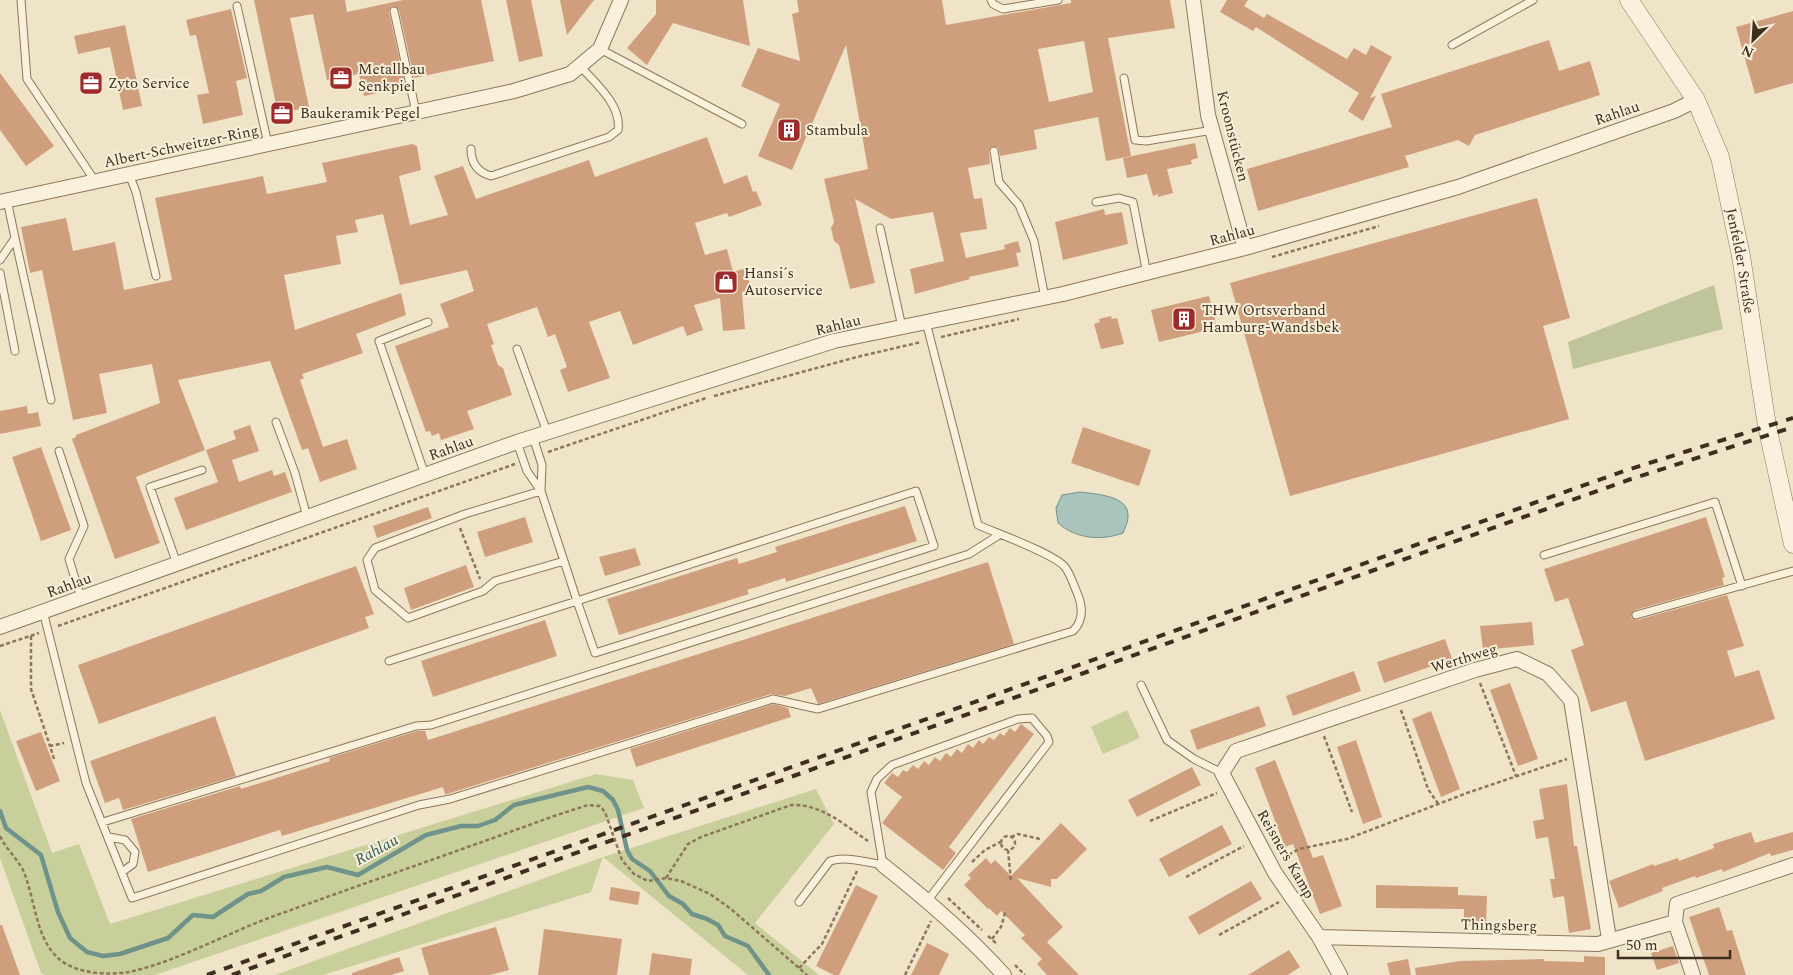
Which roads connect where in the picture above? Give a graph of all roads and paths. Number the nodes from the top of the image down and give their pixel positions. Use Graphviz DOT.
graph roads {
  1 [pos="21,0"];
  2 [pos="621,0"];
  3 [pos="992,0"];
  4 [pos="1058,0"];
  5 [pos="1193,0"];
  6 [pos="1533,0"];
  7 [pos="1629,0"];
  8 [pos="238,6"];
  9 [pos="394,11"];
  10 [pos="1452,45"];
  11 [pos="600,49"];
  12 [pos="580,66"];
  13 [pos="1124,78"];
  14 [pos="1696,100"];
  15 [pos="416,112"];
  16 [pos="742,124"];
  17 [pos="1213,130"];
  18 [pos="268,144"];
  19 [pos="470,149"];
  20 [pos="994,151"];
  21 [pos="129,174"];
  22 [pos="96,181"];
  23 [pos="3,201"];
  24 [pos="1096,202"];
  25 [pos="1384,225"];
  26 [pos="880,228"];
  27 [pos="15,238"];
  28 [pos="1245,248"];
  29 [pos="1265,258"];
  30 [pos="0,260"];
  31 [pos="0,273"];
  32 [pos="1147,274"];
  33 [pos="156,276"];
  34 [pos="1045,298"];
  35 [pos="1022,319"];
  36 [pos="428,322"];
  37 [pos="926,322"];
  38 [pos="902,327"];
  39 [pos="930,340"];
  40 [pos="517,349"];
  41 [pos="16,351"];
  42 [pos="51,400"];
  43 [pos="276,422"];
  44 [pos="547,432"];
  45 [pos="533,437"];
  46 [pos="517,442"];
  47 [pos="60,451"];
  48 [pos="540,455"];
  49 [pos="524,461"];
  50 [pos="202,470"];
  51 [pos="425,475"];
  52 [pos="541,491"];
  53 [pos="307,517"];
  54 [pos="456,517"];
  55 [pos="999,535"];
  56 [pos="1793,544"];
  57 [pos="1544,555"];
  58 [pos="564,561"];
  59 [pos="177,564"];
  60 [pos="1793,571"];
  61 [pos="1742,586"];
  62 [pos="483,591"];
  63 [pos="81,598"];
  64 [pos="578,601"];
  65 [pos="43,611"];
  66 [pos="1636,615"];
  67 [pos="0,627"];
  68 [pos="48,630"];
  69 [pos="31,636"];
  70 [pos="0,646"];
  71 [pos="389,661"];
  72 [pos="1475,670"];
  73 [pos="1141,685"];
  74 [pos="1396,696"];
  75 [pos="1319,724"];
  76 [pos="64,744"];
  77 [pos="50,746"];
  78 [pos="1581,755"];
  79 [pos="54,759"];
  80 [pos="1222,773"];
  81 [pos="1516,776"];
  82 [pos="1230,788"];
  83 [pos="1439,805"];
  84 [pos="1352,812"];
  85 [pos="103,822"];
  86 [pos="1150,822"];
  87 [pos="0,836"];
  88 [pos="1011,837"];
  89 [pos="109,838"];
  90 [pos="1040,840"];
  91 [pos="1257,840"];
  92 [pos="880,849"];
  93 [pos="1008,850"];
  94 [pos="859,860"];
  95 [pos="1270,864"];
  96 [pos="882,865"];
  97 [pos="1793,865"];
  98 [pos="122,872"];
  99 [pos="1186,877"];
  100 [pos="666,878"];
  101 [pos="1011,881"];
  102 [pos="1290,896"];
  103 [pos="799,902"];
  104 [pos="932,905"];
  105 [pos="1006,910"];
  106 [pos="1675,922"];
  107 [pos="1219,935"];
  108 [pos="1318,938"];
  109 [pos="992,939"];
  110 [pos="1609,940"];
  111 [pos="799,968"];
  112 [pos="808,975"];
  113 [pos="905,975"];
  114 [pos="1004,975"];
  115 [pos="1340,975"];
  116 [pos="1693,975"];
  1 -- 22 [label="lane"];
  2 -- 11 [label="street, Albert-Schweitzer-Ring"];
  3 -- 4 [label="lane"];
  5 -- 17 [label="street, Kroonstücken"];
  6 -- 10 [label="lane"];
  7 -- 14 [label="street, Jenfelder Straße"];
  8 -- 18 [label="lane"];
  9 -- 15 [label="lane"];
  11 -- 12 [label="street, Albert-Schweitzer-Ring"];
  11 -- 16 [label="lane"];
  12 -- 15 [label="street, Albert-Schweitzer-Ring"];
  12 -- 19 [label="lane"];
  13 -- 17 [label="lane"];
  14 -- 28 [label="street, Rahlau"];
  14 -- 56 [label="street, Jenfelder Straße"];
  15 -- 18 [label="street, Albert-Schweitzer-Ring"];
  17 -- 28 [label="street, Kroonstücken"];
  18 -- 21 [label="street, Albert-Schweitzer-Ring"];
  20 -- 34 [label="lane"];
  21 -- 22 [label="street, Albert-Schweitzer-Ring"];
  21 -- 33 [label="lane"];
  22 -- 23 [label="street, Albert-Schweitzer-Ring"];
  23 -- 27 [label="lane"];
  24 -- 32 [label="lane"];
  25 -- 29 [label="path"];
  26 -- 38 [label="lane"];
  27 -- 30 [label="lane"];
  27 -- 42 [label="lane"];
  28 -- 32 [label="street, Rahlau"];
  31 -- 41 [label="lane"];
  32 -- 34 [label="street, Rahlau"];
  34 -- 37 [label="street, Rahlau"];
  35 -- 39 [label="path"];
  36 -- 51 [label="lane"];
  37 -- 38 [label="street, Rahlau"];
  37 -- 39 [label="lane"];
  38 -- 44 [label="street, Rahlau"];
  39 -- 48 [label="path"];
  39 -- 55 [label="lane"];
  40 -- 44 [label="lane"];
  43 -- 53 [label="lane"];
  44 -- 45 [label="street, Rahlau"];
  45 -- 46 [label="street, Rahlau"];
  45 -- 48 [label="lane"];
  46 -- 49 [label="lane"];
  46 -- 51 [label="street, Rahlau"];
  47 -- 63 [label="lane"];
  48 -- 52 [label="lane"];
  49 -- 52 [label="lane"];
  49 -- 68 [label="path"];
  50 -- 59 [label="lane"];
  51 -- 53 [label="street, Rahlau"];
  52 -- 54 [label="lane"];
  52 -- 58 [label="lane"];
  53 -- 59 [label="street, Rahlau"];
  54 -- 62 [label="path"];
  54 -- 62 [label="lane"];
  55 -- 85 [label="lane"];
  55 -- 98 [label="lane"];
  57 -- 61 [label="lane"];
  58 -- 62 [label="lane"];
  58 -- 64 [label="lane"];
  59 -- 63 [label="street, Rahlau"];
  60 -- 61 [label="lane"];
  61 -- 66 [label="lane"];
  63 -- 65 [label="street, Rahlau"];
  64 -- 64 [label="lane"];
  64 -- 71 [label="lane"];
  65 -- 67 [label="street, Rahlau"];
  65 -- 68 [label="lane"];
  68 -- 69 [label="path"];
  68 -- 85 [label="lane"];
  69 -- 70 [label="path"];
  69 -- 77 [label="path"];
  72 -- 74 [label="street, Werthweg"];
  72 -- 78 [label="street, Werthweg"];
  72 -- 81 [label="path"];
  73 -- 80 [label="lane"];
  74 -- 75 [label="street, Werthweg"];
  74 -- 83 [label="path"];
  75 -- 80 [label="street, Werthweg"];
  75 -- 84 [label="path"];
  76 -- 77 [label="path"];
  77 -- 79 [label="path"];
  78 -- 81 [label="path"];
  78 -- 110 [label="street, Werthweg"];
  80 -- 82 [label="street, Reisners Kamp"];
  81 -- 83 [label="path"];
  82 -- 86 [label="path"];
  82 -- 91 [label="street, Reisners Kamp"];
  83 -- 95 [label="path"];
  85 -- 89 [label="lane"];
  87 -- 100 [label="path"];
  88 -- 90 [label="path"];
  88 -- 93 [label="path"];
  88 -- 93 [label="path"];
  89 -- 98 [label="lane"];
  89 -- 98 [label="lane"];
  91 -- 95 [label="street, Reisners Kamp"];
  91 -- 99 [label="path"];
  92 -- 96 [label="lane"];
  92 -- 100 [label="path"];
  92 -- 104 [label="lane"];
  93 -- 101 [label="path"];
  94 -- 96 [label="lane"];
  94 -- 103 [label="lane"];
  94 -- 111 [label="path"];
  95 -- 102 [label="street, Reisners Kamp"];
  96 -- 104 [label="street"];
  97 -- 106 [label="street"];
  100 -- 111 [label="path"];
  102 -- 107 [label="path"];
  102 -- 108 [label="street, Reisners Kamp"];
  104 -- 113 [label="path"];
  104 -- 114 [label="street"];
  105 -- 109 [label="path"];
  106 -- 110 [label="street, Thingsberg"];
  106 -- 116 [label="street"];
  108 -- 110 [label="street, Thingsberg"];
  108 -- 115 [label="street, Reisners Kamp"];
  111 -- 112 [label="path"];
}
